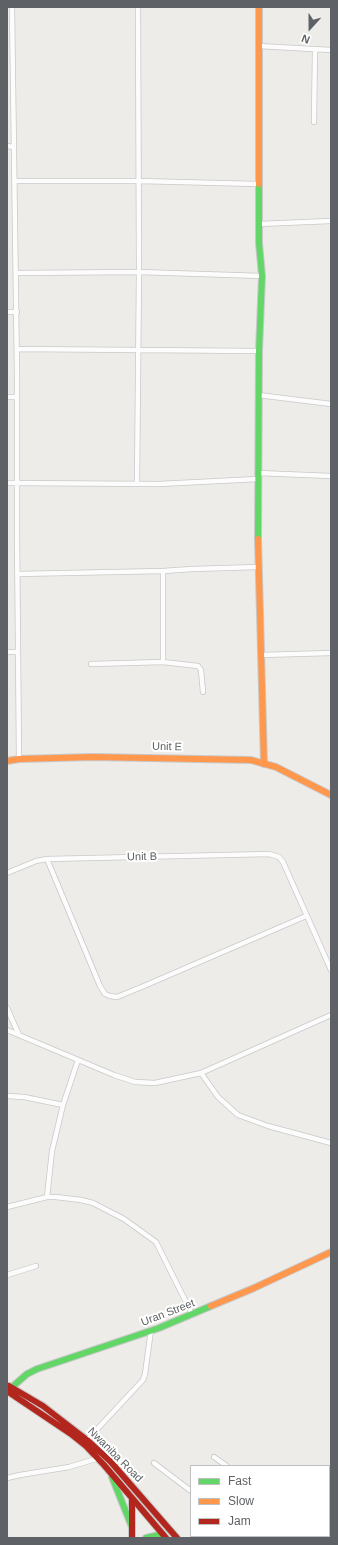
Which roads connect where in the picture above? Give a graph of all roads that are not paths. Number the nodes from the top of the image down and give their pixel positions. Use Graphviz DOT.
graph roads {
  1 [pos="12,7"];
  2 [pos="138,7"];
  3 [pos="259,7"];
  4 [pos="258,46"];
  5 [pos="316,49"];
  6 [pos="331,50"];
  7 [pos="10,66"];
  8 [pos="314,122"];
  9 [pos="7,146"];
  10 [pos="14,147"];
  11 [pos="15,181"];
  12 [pos="139,181"];
  13 [pos="258,184"];
  14 [pos="331,221"];
  15 [pos="259,224"];
  16 [pos="139,272"];
  17 [pos="16,273"];
  18 [pos="262,276"];
  19 [pos="7,312"];
  20 [pos="17,312"];
  21 [pos="17,350"];
  22 [pos="139,350"];
  23 [pos="259,351"];
  24 [pos="258,395"];
  25 [pos="7,397"];
  26 [pos="16,397"];
  27 [pos="331,404"];
  28 [pos="258,476"];
  29 [pos="331,476"];
  30 [pos="7,483"];
  31 [pos="17,484"];
  32 [pos="137,484"];
  33 [pos="258,568"];
  34 [pos="163,571"];
  35 [pos="17,574"];
  36 [pos="7,652"];
  37 [pos="18,652"];
  38 [pos="331,653"];
  39 [pos="261,655"];
  40 [pos="163,662"];
  41 [pos="91,664"];
  42 [pos="203,692"];
  43 [pos="19,759"];
  44 [pos="7,761"];
  45 [pos="264,764"];
  46 [pos="320,790"];
  47 [pos="331,794"];
  48 [pos="331,799"];
  49 [pos="47,859"];
  50 [pos="7,873"];
  51 [pos="306,916"];
  52 [pos="331,970"];
  53 [pos="7,1008"];
  54 [pos="331,1015"];
  55 [pos="7,1030"];
  56 [pos="19,1035"];
  57 [pos="78,1060"];
  58 [pos="201,1073"];
  59 [pos="7,1096"];
  60 [pos="63,1105"];
  61 [pos="331,1143"];
  62 [pos="47,1197"];
  63 [pos="7,1206"];
  64 [pos="331,1252"];
  65 [pos="36,1266"];
  66 [pos="7,1275"];
  67 [pos="192,1314"];
  68 [pos="150,1330"];
  69 [pos="8,1388"];
  70 [pos="87,1440"];
  71 [pos="101,1457"];
  72 [pos="214,1457"];
  73 [pos="154,1463"];
  74 [pos="226,1465"];
  75 [pos="108,1470"];
  76 [pos="7,1478"];
  77 [pos="134,1488"];
  78 [pos="190,1490"];
  79 [pos="132,1499"];
  80 [pos="132,1527"];
  81 [pos="164,1536"];
  82 [pos="132,1538"];
  83 [pos="146,1538"];
  84 [pos="177,1538"];
  1 -- 7 [label="street"];
  2 -- 12 [label="street"];
  3 -- 4 [label="street"];
  4 -- 5 [label="street"];
  4 -- 13 [label="street"];
  5 -- 6 [label="street"];
  5 -- 8 [label="street"];
  7 -- 10 [label="street"];
  9 -- 10 [label="street"];
  10 -- 11 [label="street"];
  11 -- 12 [label="street"];
  11 -- 17 [label="street"];
  12 -- 13 [label="street"];
  12 -- 16 [label="street"];
  13 -- 15 [label="street"];
  14 -- 15 [label="street"];
  15 -- 18 [label="street"];
  16 -- 17 [label="street"];
  16 -- 18 [label="street"];
  16 -- 22 [label="street"];
  17 -- 20 [label="street"];
  18 -- 23 [label="street"];
  19 -- 20 [label="street"];
  20 -- 21 [label="street"];
  21 -- 22 [label="street"];
  21 -- 26 [label="street"];
  22 -- 23 [label="street"];
  22 -- 32 [label="street"];
  23 -- 24 [label="street"];
  24 -- 27 [label="street"];
  24 -- 28 [label="street"];
  25 -- 26 [label="street"];
  26 -- 31 [label="street"];
  28 -- 29 [label="street"];
  28 -- 32 [label="street"];
  28 -- 33 [label="street"];
  30 -- 31 [label="street"];
  31 -- 32 [label="street"];
  31 -- 35 [label="street"];
  33 -- 34 [label="street"];
  33 -- 39 [label="street"];
  34 -- 35 [label="street"];
  34 -- 40 [label="street"];
  35 -- 37 [label="street"];
  36 -- 37 [label="street"];
  37 -- 43 [label="street"];
  38 -- 39 [label="street"];
  39 -- 45 [label="street"];
  40 -- 41 [label="street"];
  40 -- 42 [label="street"];
  43 -- 44 [label="street, Unit E"];
  43 -- 45 [label="street, Unit E"];
  45 -- 46 [label="street, Unit E"];
  46 -- 47 [label="street"];
  46 -- 48 [label="street"];
  49 -- 50 [label="street, Unit B"];
  49 -- 51 [label="street, Unit B"];
  49 -- 51 [label="street"];
  51 -- 52 [label="street"];
  53 -- 56 [label="street"];
  54 -- 58 [label="street"];
  55 -- 56 [label="street"];
  56 -- 57 [label="street"];
  57 -- 58 [label="street"];
  57 -- 60 [label="street"];
  58 -- 61 [label="street"];
  59 -- 60 [label="street"];
  60 -- 62 [label="street"];
  62 -- 63 [label="street"];
  62 -- 67 [label="street"];
  64 -- 67 [label="street, Uran Street"];
  65 -- 66 [label="street"];
  67 -- 68 [label="street, Uran Street"];
  68 -- 69 [label="street, Uran Street"];
  68 -- 70 [label="street"];
  69 -- 70 [label="street, Nwaniba Road"];
  69 -- 71 [label="street"];
  70 -- 71 [label="street, Nwaniba Road"];
  71 -- 75 [label="street"];
  71 -- 76 [label="street"];
  71 -- 77 [label="street, Nwaniba Road"];
  72 -- 74 [label="street"];
  73 -- 78 [label="street"];
  75 -- 79 [label="street"];
  75 -- 80 [label="street"];
  77 -- 79 [label="street"];
  77 -- 84 [label="street, Nwaniba Road"];
  79 -- 80 [label="street"];
  79 -- 81 [label="street"];
  80 -- 82 [label="street"];
  81 -- 83 [label="street"];
}
